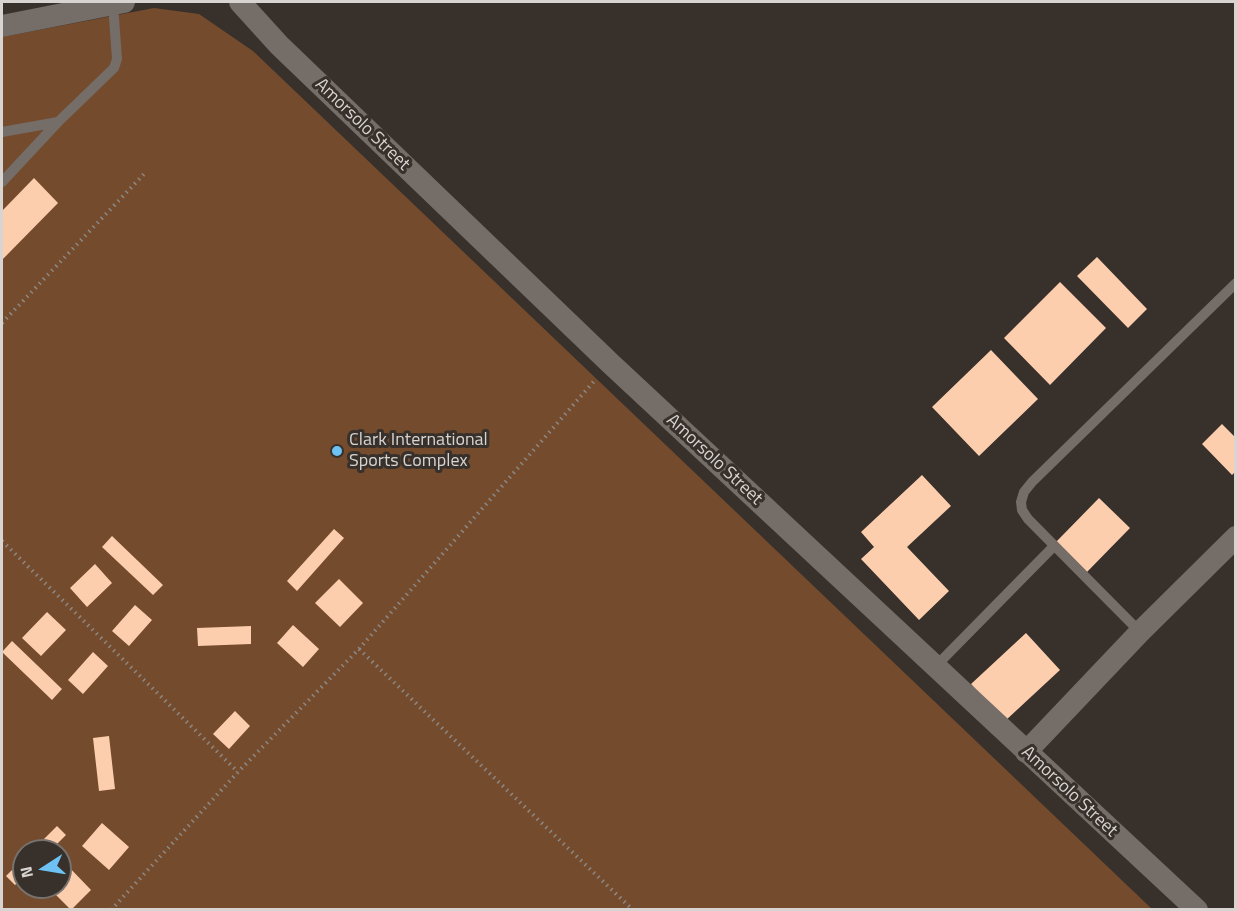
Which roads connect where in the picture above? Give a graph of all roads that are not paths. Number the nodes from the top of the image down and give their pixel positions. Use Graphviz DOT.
graph roads {
  1 [pos="240,2"];
  2 [pos="119,3"];
  3 [pos="2,26"];
  4 [pos="58,122"];
  5 [pos="2,132"];
  6 [pos="2,182"];
  7 [pos="1236,283"];
  8 [pos="1236,537"];
  9 [pos="1054,546"];
  10 [pos="1140,632"];
  11 [pos="935,667"];
  12 [pos="1026,752"];
  13 [pos="1197,909"];
  1 -- 11 [label="street, Amorsolo Street"];
  2 -- 3 [label="street"];
  2 -- 4 [label="lane"];
  4 -- 5 [label="lane"];
  4 -- 6 [label="lane"];
  7 -- 9 [label="lane"];
  8 -- 10 [label="street"];
  9 -- 10 [label="lane"];
  9 -- 11 [label="lane"];
  10 -- 12 [label="street"];
  11 -- 12 [label="street, Amorsolo Street"];
  12 -- 13 [label="street, Amorsolo Street"];
}
